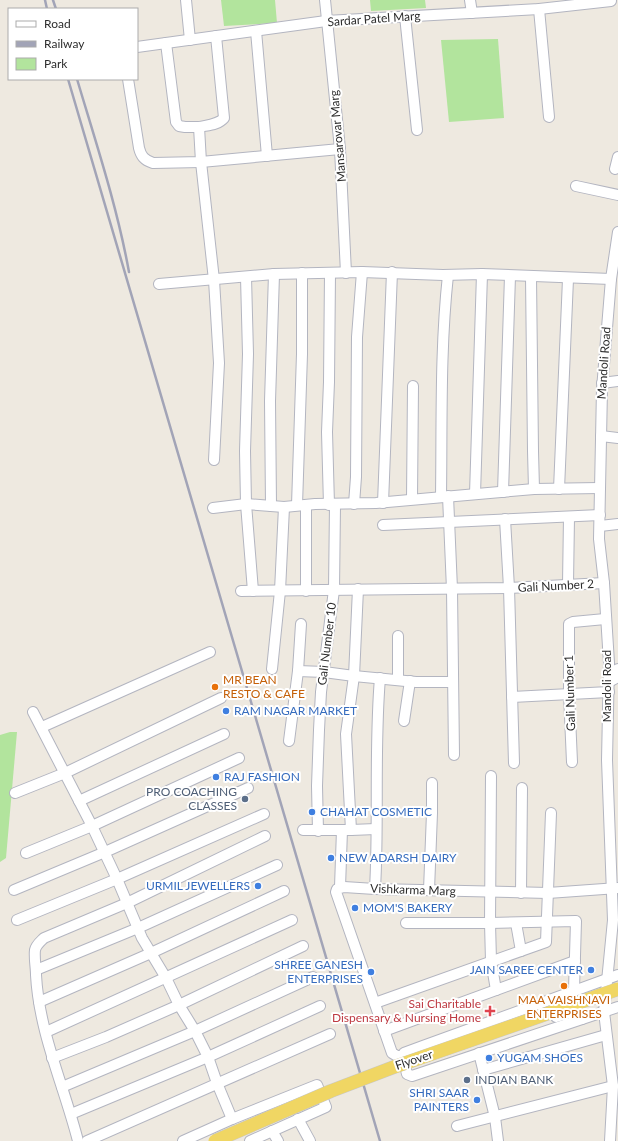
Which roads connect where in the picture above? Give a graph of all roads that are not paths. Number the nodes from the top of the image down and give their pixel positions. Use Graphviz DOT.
graph roads {
  1 [pos="186,0"];
  2 [pos="325,0"];
  3 [pos="470,0"];
  4 [pos="611,1"];
  5 [pos="539,9"];
  6 [pos="472,13"];
  7 [pos="405,16"];
  8 [pos="326,21"];
  9 [pos="256,31"];
  10 [pos="216,36"];
  11 [pos="190,40"];
  12 [pos="166,43"];
  13 [pos="138,47"];
  14 [pos="128,80"];
  15 [pos="549,117"];
  16 [pos="200,127"];
  17 [pos="417,130"];
  18 [pos="340,149"];
  19 [pos="267,156"];
  20 [pos="618,157"];
  21 [pos="201,162"];
  22 [pos="615,169"];
  23 [pos="576,186"];
  24 [pos="618,195"];
  25 [pos="618,237"];
  26 [pos="616,266"];
  27 [pos="362,272"];
  28 [pos="392,272"];
  29 [pos="302,273"];
  30 [pos="330,273"];
  31 [pos="346,273"];
  32 [pos="274,274"];
  33 [pos="482,274"];
  34 [pos="448,275"];
  35 [pos="510,276"];
  36 [pos="246,277"];
  37 [pos="532,277"];
  38 [pos="568,279"];
  39 [pos="611,279"];
  40 [pos="214,280"];
  41 [pos="159,284"];
  42 [pos="614,290"];
  43 [pos="618,381"];
  44 [pos="602,383"];
  45 [pos="413,386"];
  46 [pos="601,436"];
  47 [pos="618,438"];
  48 [pos="214,460"];
  49 [pos="600,488"];
  50 [pos="534,489"];
  51 [pos="559,489"];
  52 [pos="503,492"];
  53 [pos="475,494"];
  54 [pos="444,497"];
  55 [pos="412,499"];
  56 [pos="383,503"];
  57 [pos="246,504"];
  58 [pos="354,504"];
  59 [pos="301,505"];
  60 [pos="332,505"];
  61 [pos="271,506"];
  62 [pos="284,507"];
  63 [pos="213,508"];
  64 [pos="600,515"];
  65 [pos="569,517"];
  66 [pos="505,519"];
  67 [pos="449,522"];
  68 [pos="618,524"];
  69 [pos="384,525"];
  70 [pos="600,526"];
  71 [pos="604,583"];
  72 [pos="568,584"];
  73 [pos="509,588"];
  74 [pos="358,589"];
  75 [pos="452,589"];
  76 [pos="334,590"];
  77 [pos="253,591"];
  78 [pos="280,591"];
  79 [pos="306,591"];
  80 [pos="241,592"];
  81 [pos="605,619"];
  82 [pos="301,624"];
  83 [pos="398,636"];
  84 [pos="210,652"];
  85 [pos="272,669"];
  86 [pos="298,671"];
  87 [pos="324,672"];
  88 [pos="354,676"];
  89 [pos="380,678"];
  90 [pos="613,679"];
  91 [pos="398,680"];
  92 [pos="410,681"];
  93 [pos="453,682"];
  94 [pos="569,694"];
  95 [pos="512,697"];
  96 [pos="221,698"];
  97 [pos="33,712"];
  98 [pos="404,721"];
  99 [pos="42,727"];
  100 [pos="224,734"];
  101 [pos="289,741"];
  102 [pos="618,741"];
  103 [pos="607,746"];
  104 [pos="454,755"];
  105 [pos="239,758"];
  106 [pos="572,762"];
  107 [pos="514,763"];
  108 [pos="65,773"];
  109 [pos="491,776"];
  110 [pos="432,782"];
  111 [pos="248,788"];
  112 [pos="522,788"];
  113 [pos="15,793"];
  114 [pos="79,801"];
  115 [pos="614,803"];
  116 [pos="551,813"];
  117 [pos="264,814"];
  118 [pos="92,826"];
  119 [pos="376,829"];
  120 [pos="303,830"];
  121 [pos="346,830"];
  122 [pos="318,831"];
  123 [pos="265,836"];
  124 [pos="104,852"];
  125 [pos="26,853"];
  126 [pos="614,861"];
  127 [pos="277,865"];
  128 [pos="117,879"];
  129 [pos="340,887"];
  130 [pos="375,889"];
  131 [pos="615,889"];
  132 [pos="14,890"];
  133 [pos="429,890"];
  134 [pos="284,891"];
  135 [pos="491,892"];
  136 [pos="520,893"];
  137 [pos="548,893"];
  138 [pos="127,903"];
  139 [pos="615,919"];
  140 [pos="17,920"];
  141 [pos="292,920"];
  142 [pos="548,922"];
  143 [pos="406,923"];
  144 [pos="490,923"];
  145 [pos="516,923"];
  146 [pos="138,928"];
  147 [pos="303,946"];
  148 [pos="521,951"];
  149 [pos="151,953"];
  150 [pos="491,961"];
  151 [pos="575,961"];
  152 [pos="36,970"];
  153 [pos="618,975"];
  154 [pos="313,977"];
  155 [pos="166,978"];
  156 [pos="607,979"];
  157 [pos="618,989"];
  158 [pos="496,990"];
  159 [pos="572,991"];
  160 [pos="618,998"];
  161 [pos="39,1002"];
  162 [pos="374,1003"];
  163 [pos="179,1005"];
  164 [pos="320,1006"];
  165 [pos="618,1007"];
  166 [pos="604,1012"];
  167 [pos="582,1019"];
  168 [pos="384,1030"];
  169 [pos="194,1031"];
  170 [pos="46,1032"];
  171 [pos="330,1034"];
  172 [pos="606,1035"];
  173 [pos="479,1053"];
  174 [pos="208,1056"];
  175 [pos="403,1056"];
  176 [pos="52,1058"];
  177 [pos="483,1070"];
  178 [pos="217,1084"];
  179 [pos="613,1086"];
  180 [pos="62,1087"];
  181 [pos="71,1114"];
  182 [pos="495,1117"];
  183 [pos="232,1119"];
  184 [pos="298,1119"];
  185 [pos="457,1126"];
  186 [pos="272,1131"];
  187 [pos="78,1141"];
  188 [pos="87,1141"];
  189 [pos="183,1141"];
  190 [pos="208,1141"];
  191 [pos="215,1141"];
  192 [pos="228,1141"];
  193 [pos="238,1141"];
  194 [pos="250,1141"];
  195 [pos="278,1141"];
  196 [pos="310,1141"];
  197 [pos="498,1141"];
  198 [pos="610,1141"];
  1 -- 11 [label="street"];
  2 -- 8 [label="street, Mansarovar Marg"];
  3 -- 6 [label="street"];
  4 -- 5 [label="street, Sardar Patel Marg"];
  5 -- 6 [label="street, Sardar Patel Marg"];
  5 -- 15 [label="street"];
  6 -- 7 [label="street, Sardar Patel Marg"];
  7 -- 8 [label="street, Sardar Patel Marg"];
  7 -- 17 [label="street"];
  8 -- 9 [label="street, Sardar Patel Marg"];
  8 -- 18 [label="street, Mansarovar Marg"];
  9 -- 10 [label="street, Sardar Patel Marg"];
  9 -- 19 [label="street"];
  10 -- 11 [label="street, Sardar Patel Marg"];
  10 -- 16 [label="street"];
  11 -- 12 [label="street, Sardar Patel Marg"];
  12 -- 13 [label="street, Sardar Patel Marg"];
  12 -- 16 [label="street"];
  14 -- 21 [label="street"];
  16 -- 21 [label="street"];
  18 -- 19 [label="street"];
  18 -- 31 [label="street, Mansarovar Marg"];
  19 -- 21 [label="street"];
  20 -- 22 [label="street"];
  21 -- 40 [label="street"];
  23 -- 24 [label="street"];
  25 -- 26 [label="street, Mandoli Road"];
  26 -- 39 [label="street, Mandoli Road"];
  27 -- 28 [label="street"];
  27 -- 31 [label="street"];
  27 -- 58 [label="street"];
  28 -- 34 [label="street"];
  28 -- 56 [label="street"];
  29 -- 30 [label="street"];
  29 -- 32 [label="street"];
  29 -- 59 [label="street"];
  30 -- 31 [label="street"];
  30 -- 60 [label="street, Gali Number 10"];
  32 -- 36 [label="street"];
  32 -- 61 [label="street"];
  33 -- 34 [label="street"];
  33 -- 35 [label="street"];
  33 -- 53 [label="street"];
  34 -- 54 [label="street"];
  35 -- 37 [label="street"];
  35 -- 52 [label="street"];
  36 -- 40 [label="street"];
  36 -- 57 [label="street"];
  37 -- 38 [label="street"];
  37 -- 50 [label="street"];
  38 -- 39 [label="street"];
  38 -- 51 [label="street"];
  39 -- 42 [label="street, Mandoli Road"];
  40 -- 41 [label="street"];
  40 -- 48 [label="street"];
  42 -- 44 [label="street, Mandoli Road"];
  43 -- 44 [label="street"];
  44 -- 46 [label="street, Mandoli Road"];
  45 -- 55 [label="street"];
  46 -- 47 [label="street"];
  46 -- 49 [label="street, Mandoli Road"];
  49 -- 51 [label="street"];
  49 -- 64 [label="street, Mandoli Road"];
  50 -- 51 [label="street"];
  50 -- 52 [label="street"];
  52 -- 53 [label="street"];
  53 -- 54 [label="street"];
  54 -- 55 [label="street"];
  54 -- 67 [label="street"];
  55 -- 56 [label="street"];
  56 -- 58 [label="street"];
  57 -- 61 [label="street"];
  57 -- 63 [label="street"];
  57 -- 77 [label="street"];
  58 -- 60 [label="street"];
  59 -- 60 [label="street"];
  59 -- 62 [label="street"];
  59 -- 79 [label="street"];
  60 -- 76 [label="street, Gali Number 10"];
  61 -- 62 [label="street"];
  62 -- 78 [label="street"];
  64 -- 65 [label="street"];
  64 -- 70 [label="street, Mandoli Road"];
  65 -- 66 [label="street"];
  65 -- 72 [label="street"];
  66 -- 67 [label="street"];
  66 -- 73 [label="street"];
  67 -- 69 [label="street"];
  67 -- 75 [label="street"];
  68 -- 70 [label="street"];
  70 -- 71 [label="street, Mandoli Road"];
  71 -- 72 [label="street, Gali Number 2"];
  71 -- 81 [label="street, Mandoli Road"];
  72 -- 73 [label="street, Gali Number 2"];
  73 -- 75 [label="street, Gali Number 2"];
  73 -- 95 [label="street"];
  74 -- 75 [label="street, Gali Number 2"];
  74 -- 76 [label="street, Gali Number 2"];
  74 -- 88 [label="street"];
  75 -- 93 [label="street"];
  76 -- 79 [label="street, Gali Number 2"];
  76 -- 87 [label="street, Gali Number 10"];
  77 -- 78 [label="street, Gali Number 2"];
  77 -- 80 [label="street, Gali Number 2"];
  78 -- 79 [label="street, Gali Number 2"];
  78 -- 85 [label="street"];
  81 -- 90 [label="street, Mandoli Road"];
  81 -- 94 [label="street, Gali Number 1"];
  82 -- 86 [label="street"];
  83 -- 91 [label="street"];
  84 -- 99 [label="street"];
  86 -- 87 [label="street"];
  86 -- 101 [label="street"];
  87 -- 88 [label="street"];
  87 -- 122 [label="street, Gali Number 10"];
  88 -- 89 [label="street"];
  88 -- 121 [label="street"];
  89 -- 91 [label="street"];
  89 -- 119 [label="street"];
  90 -- 94 [label="street"];
  90 -- 103 [label="street, Mandoli Road"];
  91 -- 92 [label="street"];
  92 -- 93 [label="street"];
  92 -- 98 [label="street"];
  93 -- 104 [label="street"];
  94 -- 95 [label="street"];
  94 -- 106 [label="street, Gali Number 1"];
  95 -- 107 [label="street"];
  96 -- 108 [label="street"];
  97 -- 99 [label="street"];
  99 -- 108 [label="street"];
  100 -- 114 [label="street"];
  102 -- 103 [label="street"];
  103 -- 115 [label="street, Mandoli Road"];
  105 -- 118 [label="street"];
  108 -- 113 [label="street"];
  108 -- 114 [label="street"];
  109 -- 135 [label="street"];
  110 -- 133 [label="street"];
  111 -- 124 [label="street"];
  112 -- 136 [label="street"];
  114 -- 118 [label="street"];
  115 -- 126 [label="street, Mandoli Road"];
  116 -- 137 [label="street"];
  117 -- 128 [label="street"];
  118 -- 124 [label="street"];
  118 -- 125 [label="street"];
  119 -- 121 [label="street"];
  119 -- 130 [label="street"];
  120 -- 122 [label="street"];
  121 -- 122 [label="street"];
  121 -- 129 [label="street"];
  123 -- 138 [label="street"];
  124 -- 128 [label="street"];
  124 -- 132 [label="street"];
  126 -- 131 [label="street, Mandoli Road"];
  127 -- 146 [label="street"];
  128 -- 138 [label="street"];
  128 -- 140 [label="street"];
  129 -- 130 [label="street, Vishkarma Marg"];
  129 -- 162 [label="street"];
  130 -- 133 [label="street, Vishkarma Marg"];
  131 -- 137 [label="street, Vishkarma Marg"];
  131 -- 139 [label="street, Mandoli Road"];
  133 -- 135 [label="street, Vishkarma Marg"];
  134 -- 149 [label="street"];
  135 -- 136 [label="street, Vishkarma Marg"];
  135 -- 144 [label="street"];
  136 -- 137 [label="street, Vishkarma Marg"];
  137 -- 142 [label="street"];
  138 -- 146 [label="street"];
  138 -- 152 [label="street"];
  139 -- 156 [label="street, Mandoli Road"];
  141 -- 155 [label="street"];
  142 -- 145 [label="street"];
  142 -- 148 [label="street"];
  142 -- 151 [label="street"];
  143 -- 144 [label="street"];
  144 -- 145 [label="street"];
  144 -- 150 [label="street"];
  145 -- 148 [label="street"];
  146 -- 149 [label="street"];
  146 -- 152 [label="street"];
  147 -- 163 [label="street"];
  148 -- 150 [label="street"];
  149 -- 155 [label="street"];
  149 -- 161 [label="street"];
  150 -- 158 [label="street"];
  150 -- 162 [label="street"];
  151 -- 158 [label="street"];
  151 -- 159 [label="street"];
  152 -- 161 [label="street"];
  153 -- 156 [label="street"];
  154 -- 169 [label="street"];
  155 -- 163 [label="street"];
  155 -- 170 [label="street"];
  156 -- 159 [label="street"];
  156 -- 166 [label="street, Mandoli Road"];
  157 -- 191 [label="main road, Flyover, bridge"];
  158 -- 168 [label="street"];
  159 -- 167 [label="street"];
  159 -- 175 [label="street"];
  160 -- 193 [label="main road, Flyover"];
  161 -- 170 [label="street"];
  162 -- 168 [label="street"];
  163 -- 169 [label="street"];
  163 -- 176 [label="street"];
  164 -- 174 [label="street"];
  165 -- 166 [label="street"];
  166 -- 167 [label="street"];
  166 -- 172 [label="street, Mandoli Road"];
  167 -- 173 [label="street"];
  168 -- 175 [label="street"];
  169 -- 174 [label="street"];
  169 -- 180 [label="street"];
  170 -- 176 [label="street"];
  171 -- 178 [label="street"];
  172 -- 177 [label="street"];
  172 -- 179 [label="street, Mandoli Road"];
  173 -- 175 [label="street"];
  173 -- 177 [label="street"];
  174 -- 178 [label="street"];
  174 -- 181 [label="street"];
  176 -- 180 [label="street"];
  177 -- 182 [label="street"];
  178 -- 183 [label="street"];
  178 -- 188 [label="street"];
  179 -- 182 [label="street"];
  179 -- 198 [label="street, Mandoli Road"];
  180 -- 181 [label="street"];
  181 -- 187 [label="street"];
  182 -- 185 [label="street"];
  182 -- 197 [label="street"];
  183 -- 184 [label="street"];
  183 -- 189 [label="street"];
  184 -- 186 [label="street"];
  184 -- 196 [label="street"];
  186 -- 194 [label="street"];
  186 -- 195 [label="street"];
  190 -- 192 [label="street"];
}
